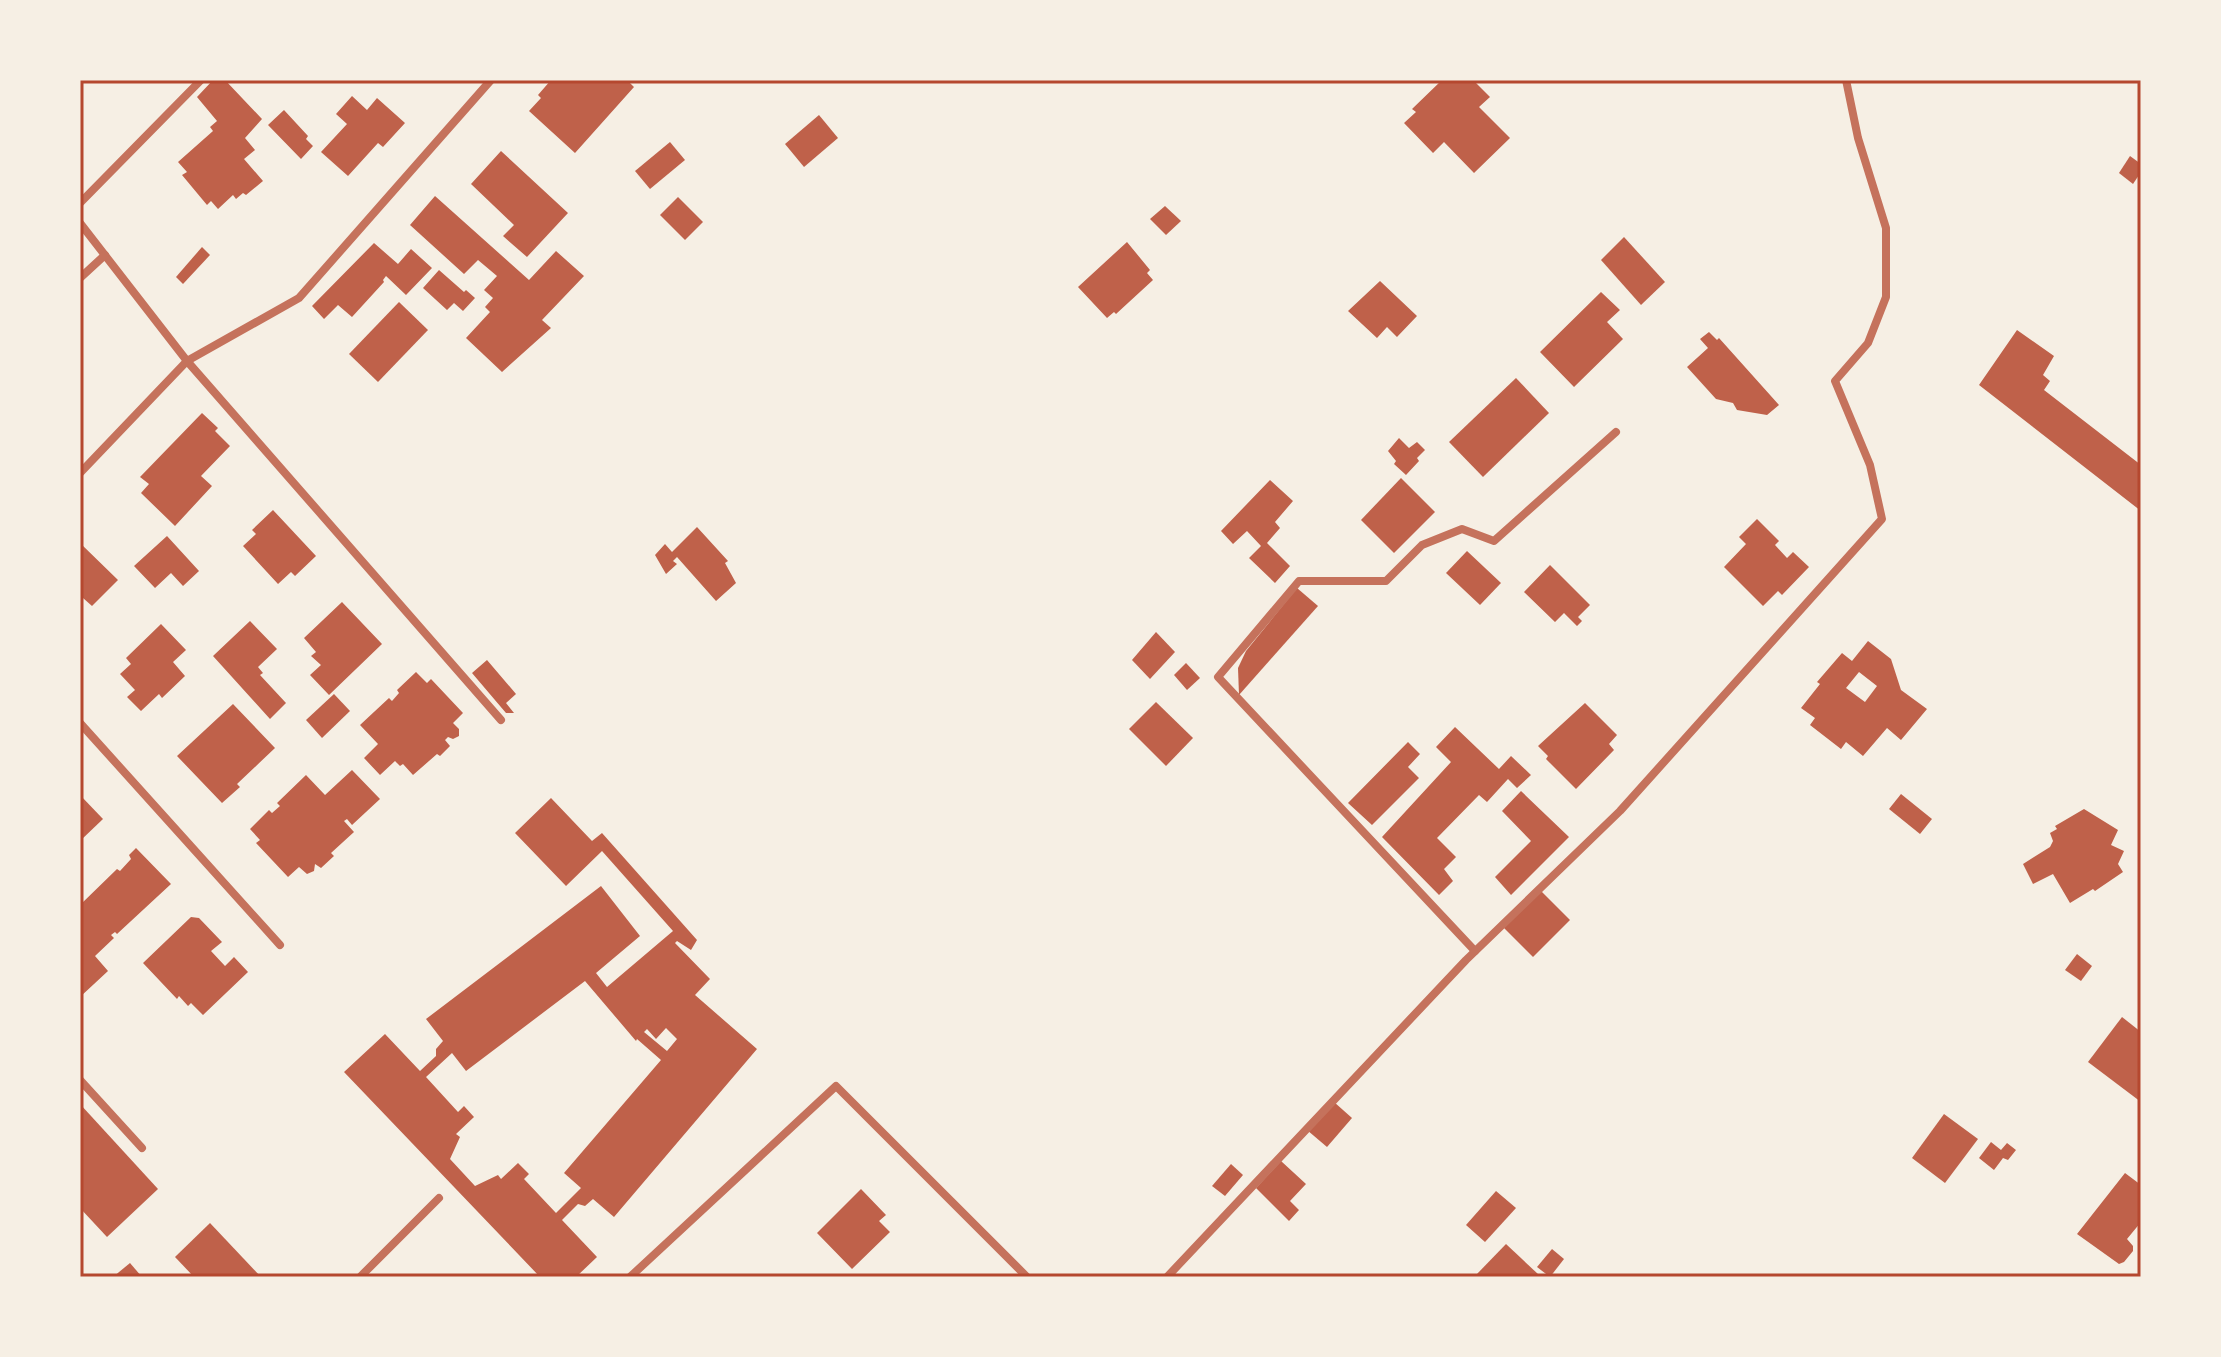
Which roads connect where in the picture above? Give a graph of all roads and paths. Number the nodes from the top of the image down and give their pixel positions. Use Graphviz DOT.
graph roads {
  1 [pos="201,80"];
  2 [pos="491,80"];
  3 [pos="1846,80"];
  4 [pos="80,203"];
  5 [pos="80,223"];
  6 [pos="105,255"];
  7 [pos="80,278"];
  8 [pos="187,361"];
  9 [pos="1616,432"];
  10 [pos="80,473"];
  11 [pos="501,720"];
  12 [pos="80,723"];
  13 [pos="280,945"];
  14 [pos="1475,951"];
  15 [pos="80,1080"];
  16 [pos="142,1148"];
  17 [pos="439,1198"];
  18 [pos="360,1277"];
  19 [pos="630,1277"];
  20 [pos="1027,1277"];
  21 [pos="1167,1277"];
  1 -- 4 [label="street"];
  2 -- 8 [label="street"];
  3 -- 14 [label="street"];
  5 -- 6 [label="street"];
  6 -- 7 [label="street"];
  6 -- 8 [label="street"];
  8 -- 10 [label="street"];
  8 -- 11 [label="street"];
  9 -- 14 [label="street"];
  12 -- 13 [label="street"];
  14 -- 21 [label="street"];
  15 -- 16 [label="street"];
  17 -- 18 [label="street"];
  19 -- 20 [label="street"];
}
